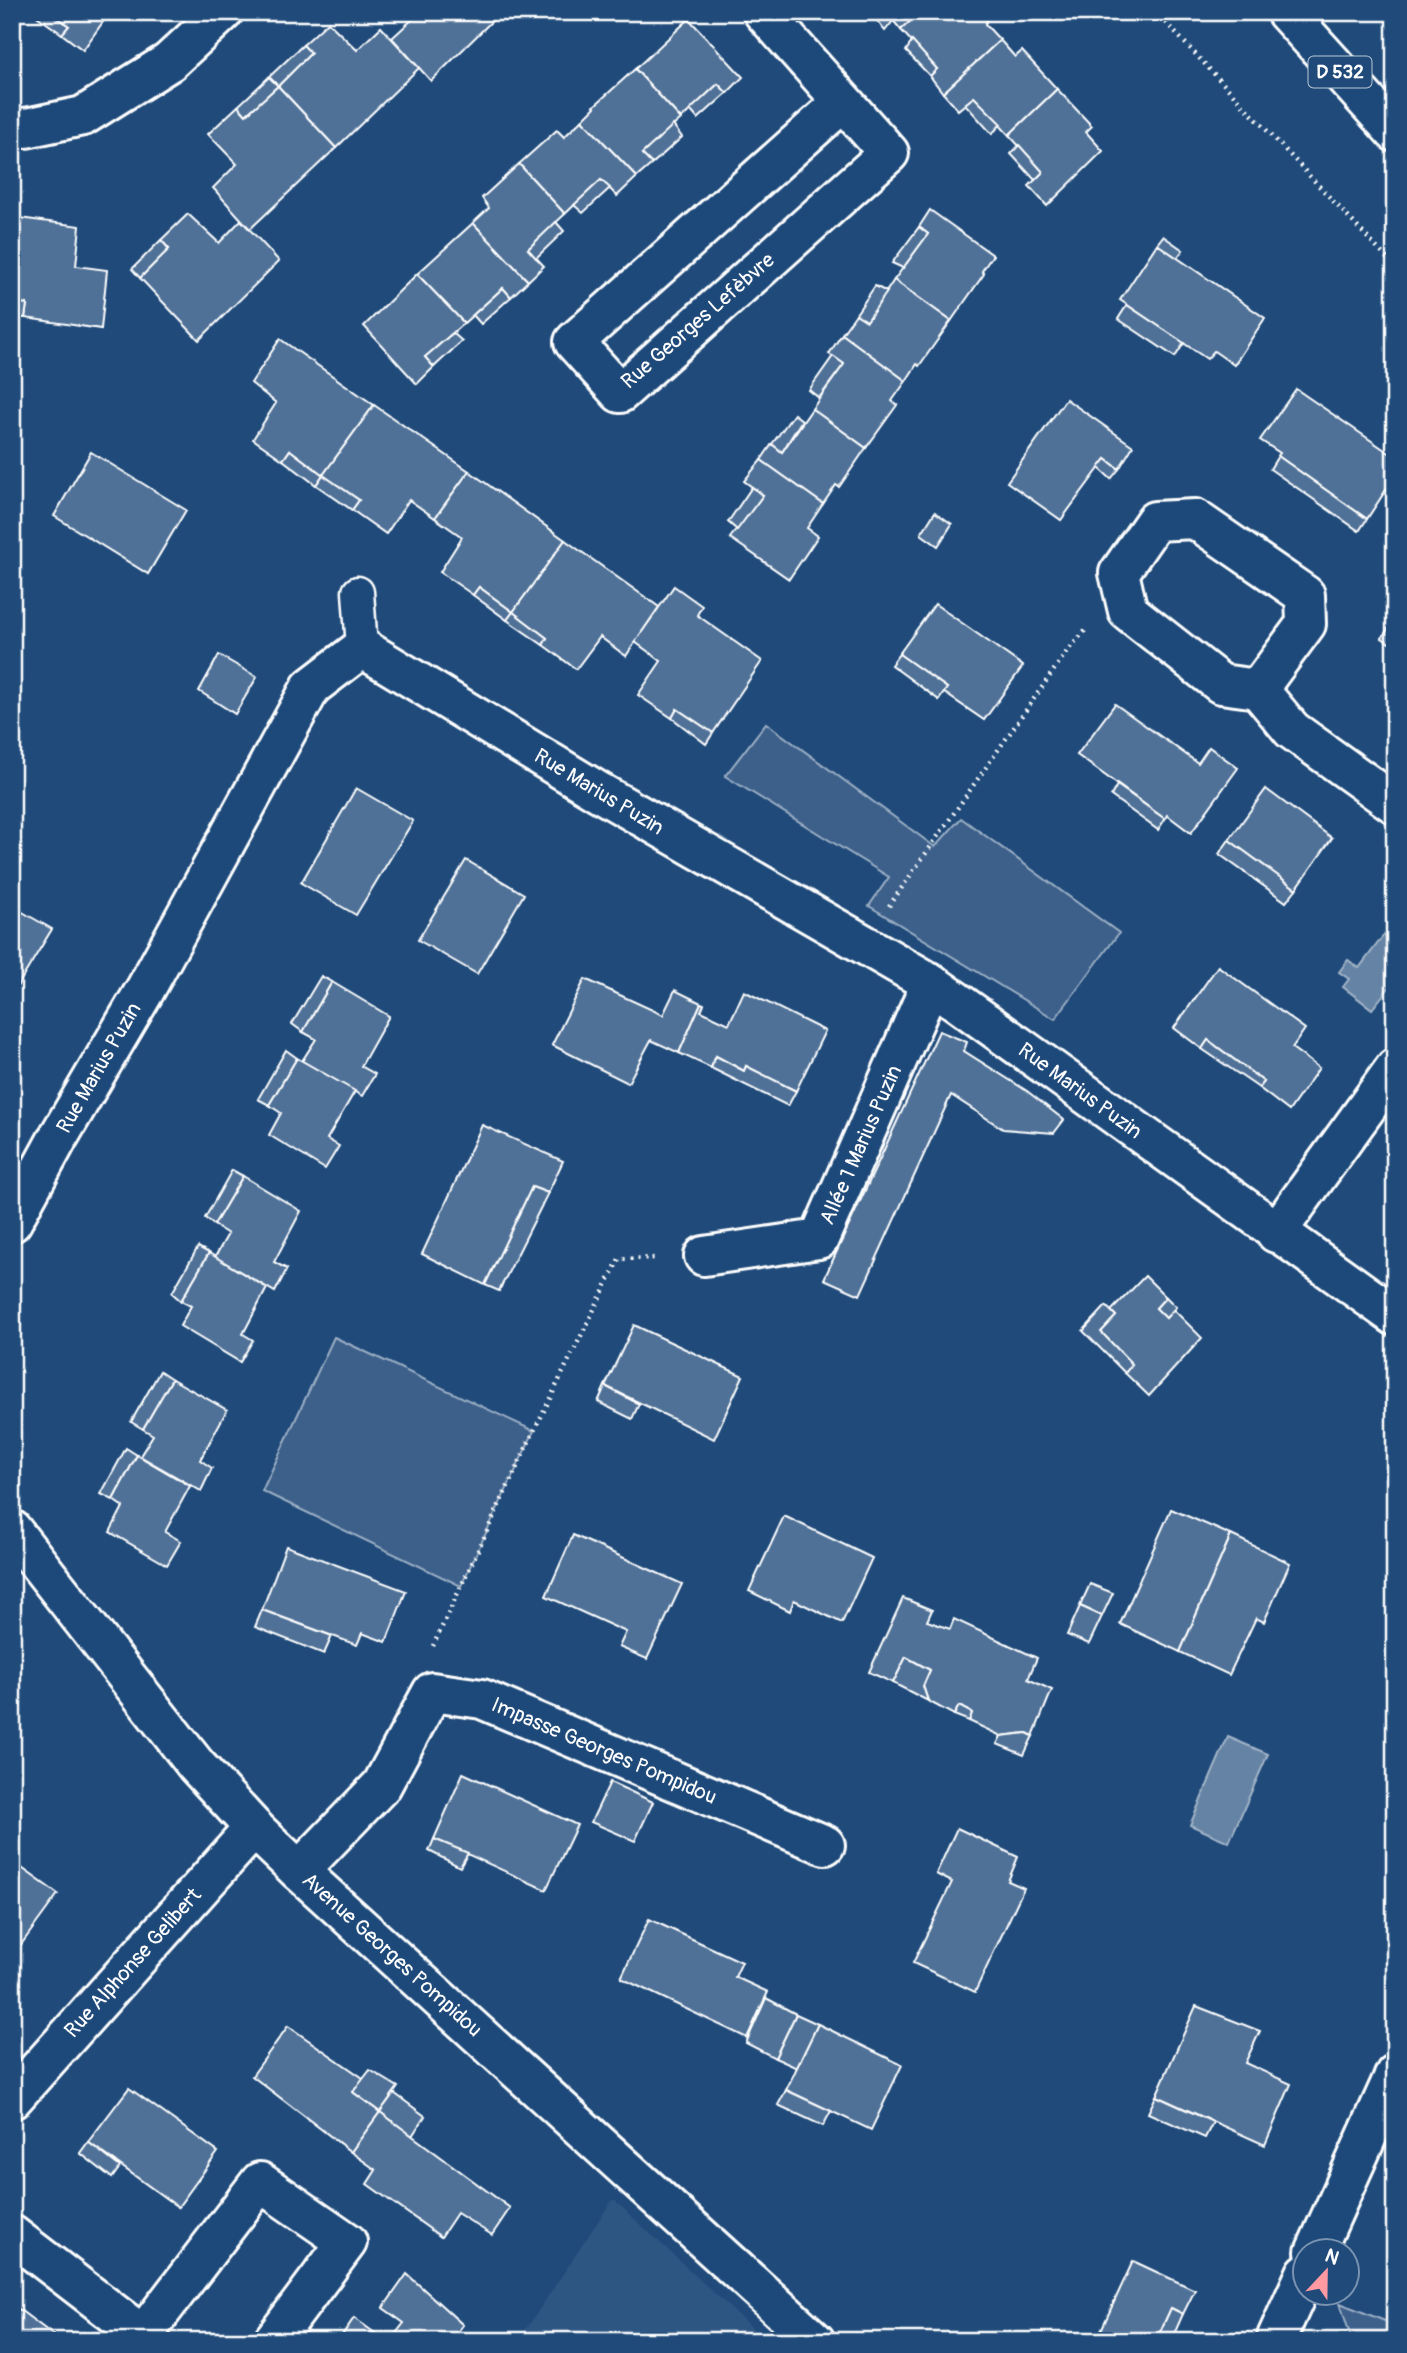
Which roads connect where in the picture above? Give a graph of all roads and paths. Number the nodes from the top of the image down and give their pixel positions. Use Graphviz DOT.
graph roads {
  1 [pos="223,12"];
  2 [pos="762,12"];
  3 [pos="1156,12"];
  4 [pos="1286,12"];
  5 [pos="843,102"];
  6 [pos="17,121"];
  7 [pos="1395,132"];
  8 [pos="1395,267"];
  9 [pos="1123,590"];
  10 [pos="358,592"];
  11 [pos="362,649"];
  12 [pos="1258,689"];
  13 [pos="1395,804"];
  14 [pos="862,944"];
  15 [pos="932,983"];
  16 [pos="1395,1068"];
  17 [pos="12,1222"];
  18 [pos="1276,1233"];
  19 [pos="704,1256"];
  20 [pos="1395,1316"];
  21 [pos="12,1530"];
  22 [pos="432,1692"];
  23 [pos="254,1828"];
  24 [pos="825,1845"];
  25 [pos="299,1871"];
  26 [pos="1395,2074"];
  27 [pos="12,2099"];
  28 [pos="12,2235"];
  29 [pos="1321,2238"];
  30 [pos="1292,2304"];
  31 [pos="147,2338"];
  32 [pos="273,2341"];
  33 [pos="814,2341"];
  34 [pos="1278,2341"];
  1 -- 6 [label="street"];
  2 -- 5 [label="street, Rue Georges Lefèbvre"];
  3 -- 8 [label="path"];
  4 -- 7 [label="street, D 532"];
  5 -- 5 [label="street, Rue Georges Lefèbvre"];
  9 -- 12 [label="street"];
  9 -- 12 [label="street"];
  9 -- 14 [label="path"];
  10 -- 11 [label="lane"];
  11 -- 14 [label="street, Rue Marius Puzin"];
  11 -- 17 [label="street, Rue Marius Puzin"];
  12 -- 13 [label="street"];
  14 -- 15 [label="street, Rue Marius Puzin"];
  15 -- 18 [label="street, Rue Marius Puzin"];
  15 -- 19 [label="street, Allée 1 Marius Puzin"];
  16 -- 18 [label="street"];
  18 -- 20 [label="street, Rue Marius Puzin"];
  19 -- 22 [label="path"];
  21 -- 23 [label="street, Avenue Georges Pompidou"];
  22 -- 24 [label="street, Impasse Georges Pompidou"];
  22 -- 25 [label="street"];
  23 -- 25 [label="street, Avenue Georges Pompidou"];
  23 -- 27 [label="street, Rue Alphonse Gelibert"];
  25 -- 33 [label="street, Avenue Georges Pompidou"];
  26 -- 29 [label="street"];
  28 -- 31 [label="street"];
  30 -- 34 [label="street"];
  31 -- 32 [label="street"];
}
